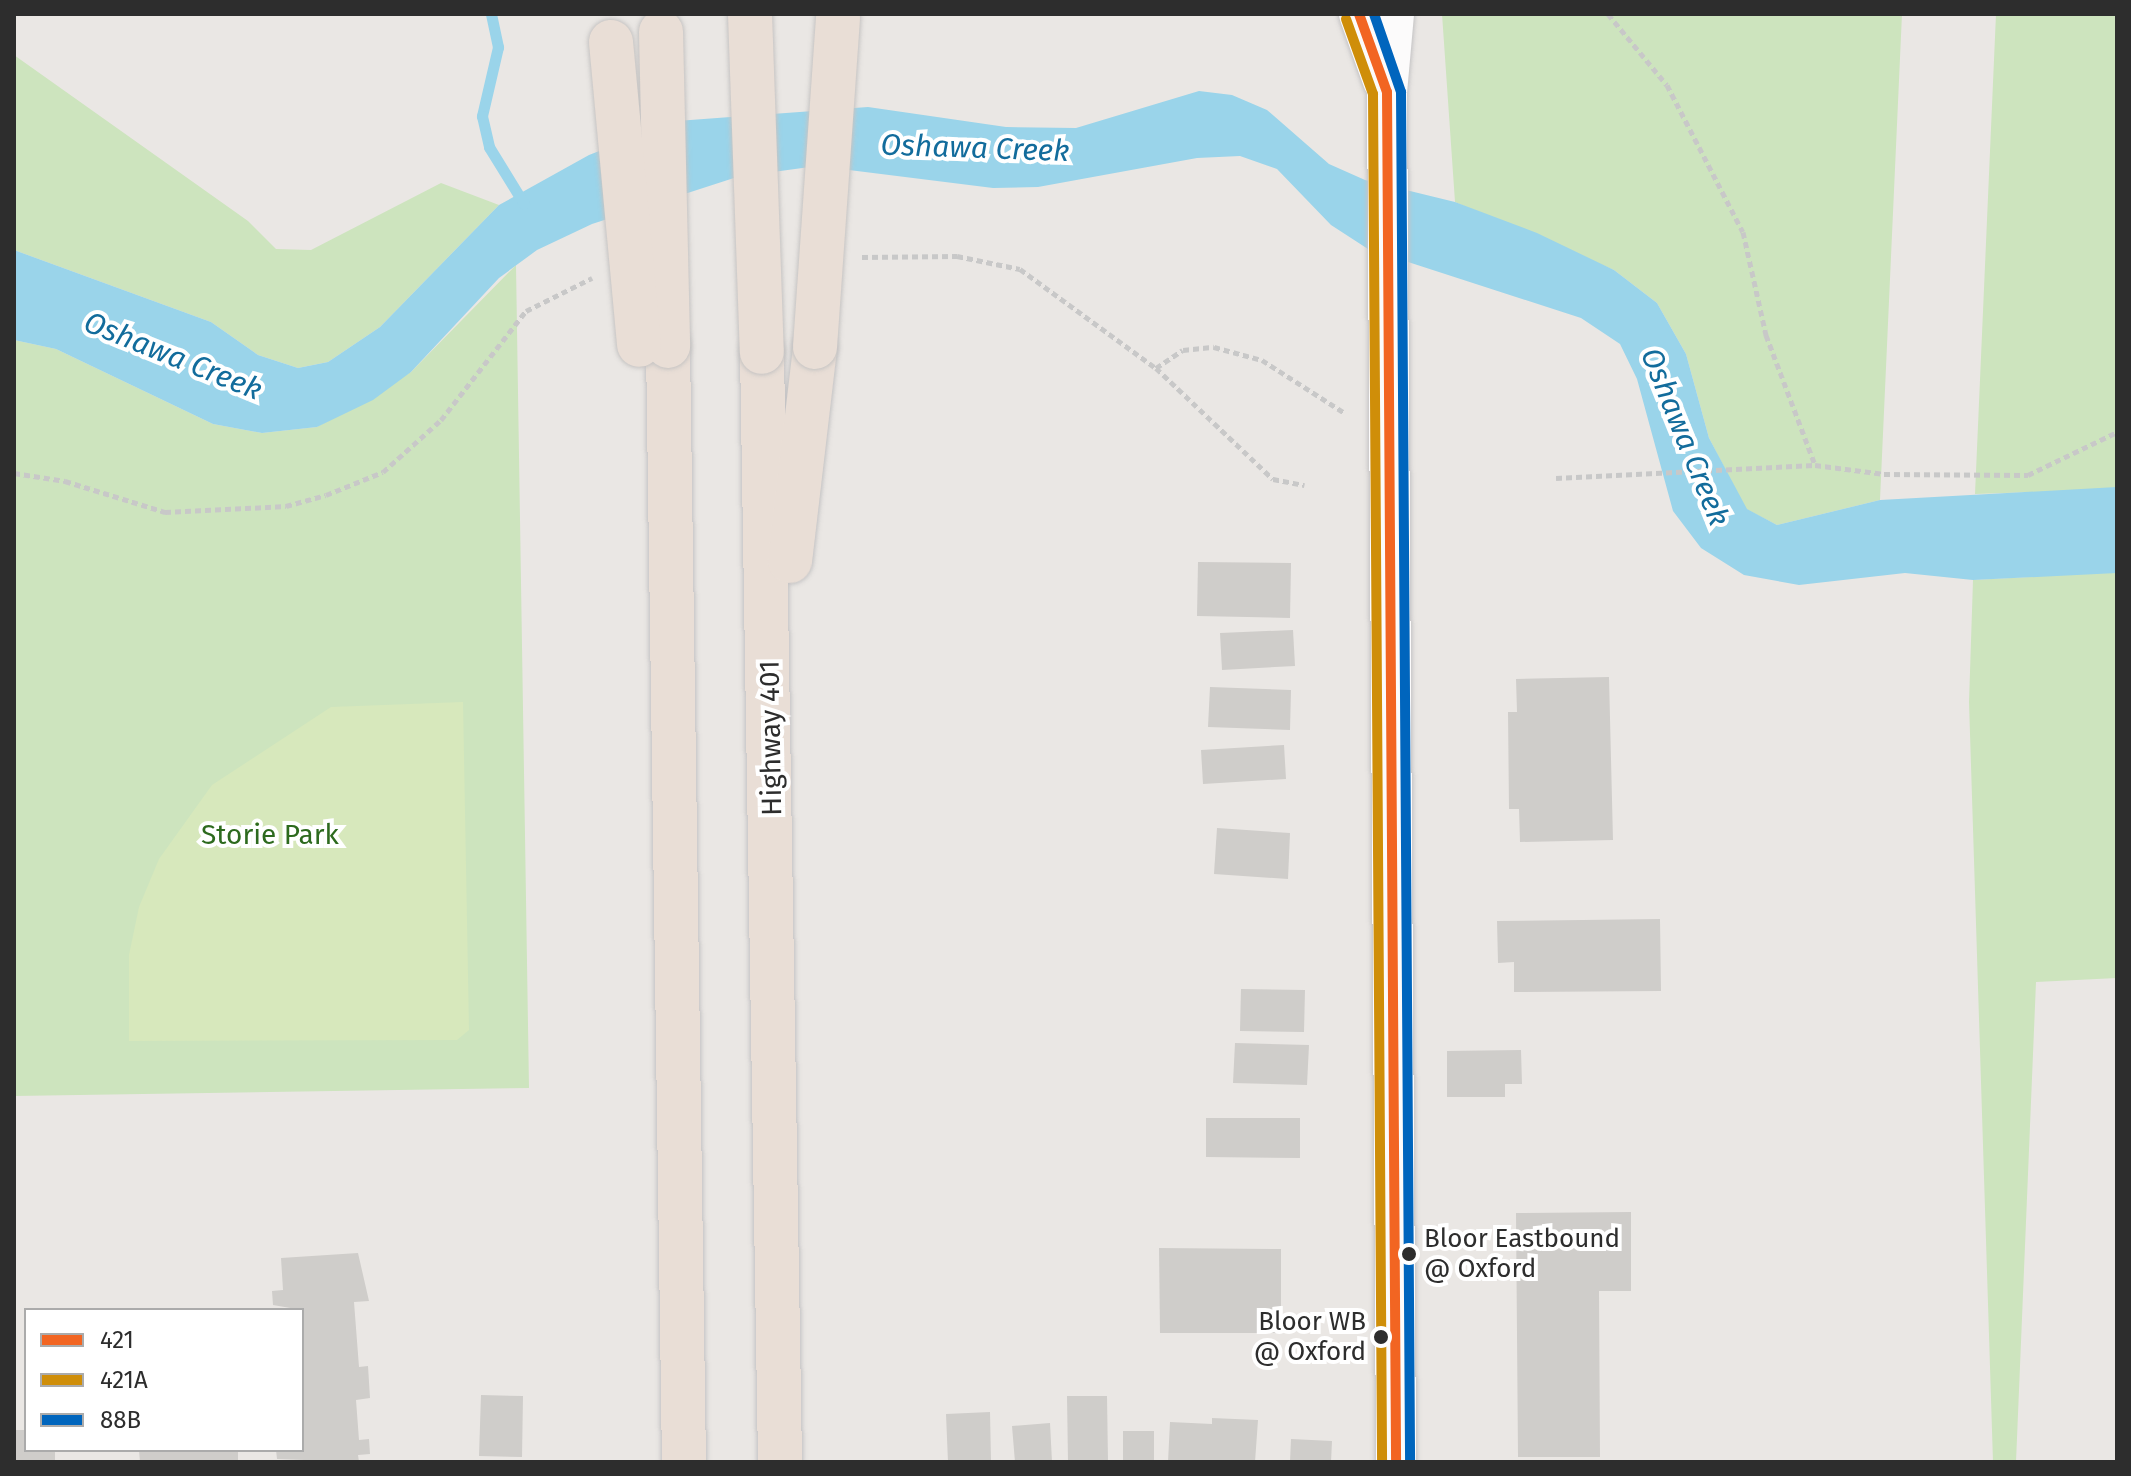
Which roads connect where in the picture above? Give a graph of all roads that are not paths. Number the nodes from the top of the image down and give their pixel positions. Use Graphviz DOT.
graph roads {
  1 [pos="750,14"];
  2 [pos="1359,14"];
  3 [pos="1394,14"];
  4 [pos="838,16"];
  5 [pos="661,23"];
  6 [pos="609,28"];
  7 [pos="1387,92"];
  8 [pos="654,345"];
  9 [pos="772,718"];
  10 [pos="684,1462"];
  11 [pos="780,1462"];
  12 [pos="1396,1462"];
  1 -- 9 [label="highway, Highway 401, bridge"];
  2 -- 7 [label="main road"];
  3 -- 7 [label="main road"];
  4 -- 9 [label="highway, bridge"];
  5 -- 8 [label="highway, bridge"];
  6 -- 8 [label="highway, bridge"];
  7 -- 12 [label="main road"];
  8 -- 10 [label="highway"];
  9 -- 11 [label="highway, Highway 401"];
}
